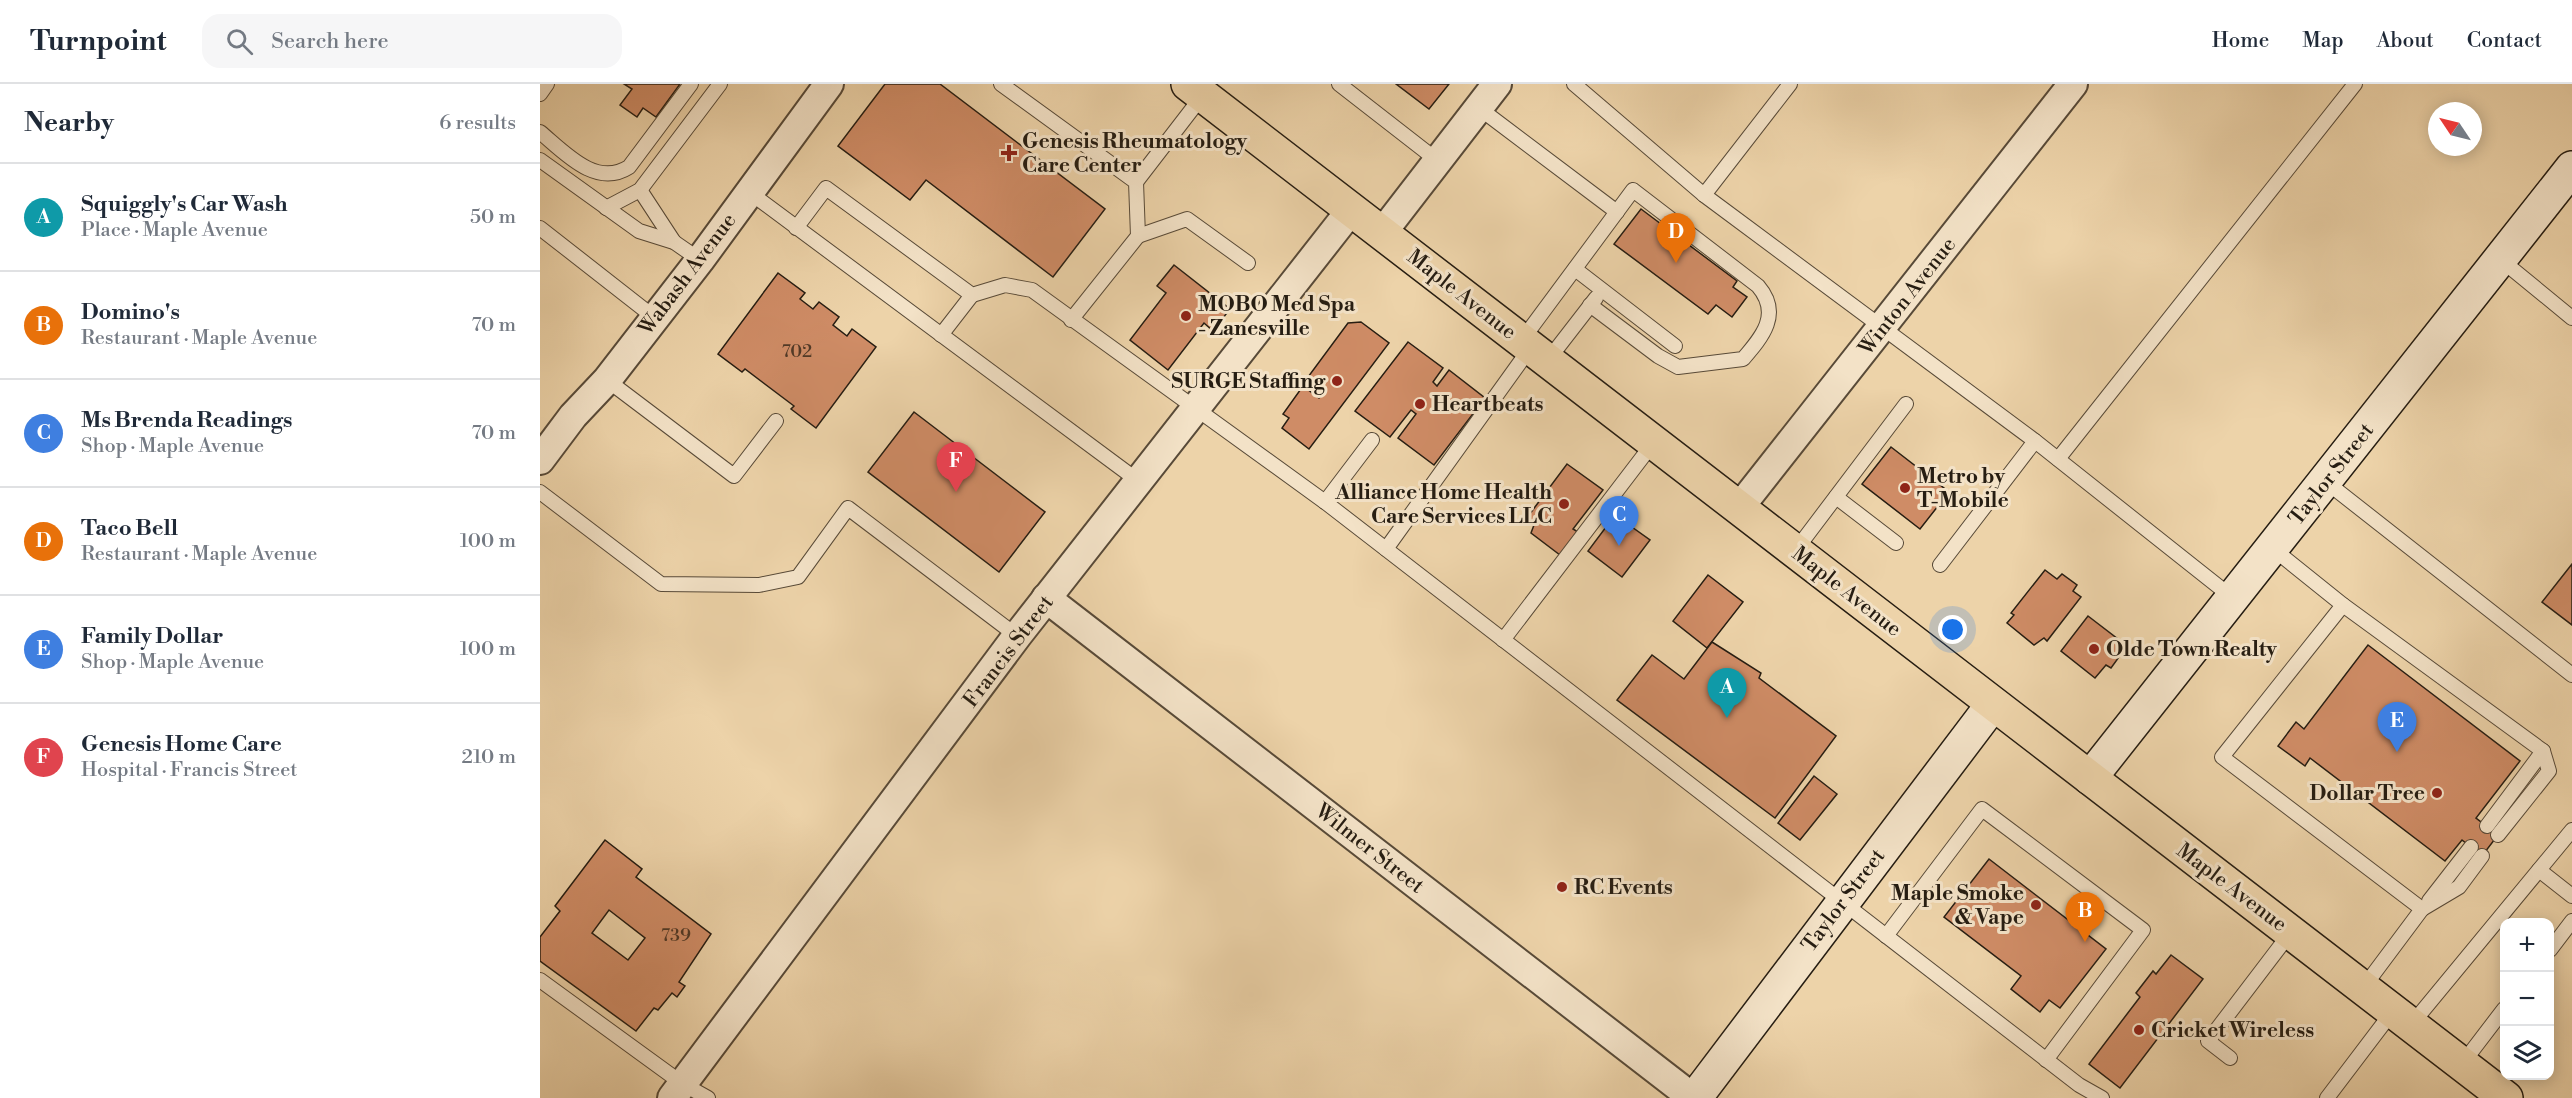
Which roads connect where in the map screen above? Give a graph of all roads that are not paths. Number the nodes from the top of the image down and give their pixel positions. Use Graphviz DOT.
graph roads {
  1 [pos="547,84"];
  2 [pos="691,84"];
  3 [pos="720,84"];
  4 [pos="829,84"];
  5 [pos="1001,84"];
  6 [pos="1339,84"];
  7 [pos="1497,84"];
  8 [pos="1574,84"];
  9 [pos="1790,84"];
  10 [pos="2073,84"];
  11 [pos="2355,84"];
  12 [pos="1192,87"];
  13 [pos="540,94"];
  14 [pos="1479,108"];
  15 [pos="540,132"];
  16 [pos="540,160"];
  17 [pos="1438,161"];
  18 [pos="2572,168"];
  19 [pos="1136,182"];
  20 [pos="640,190"];
  21 [pos="749,192"];
  22 [pos="1704,195"];
  23 [pos="606,208"];
  24 [pos="1351,210"];
  25 [pos="1617,212"];
  26 [pos="540,228"];
  27 [pos="796,228"];
  28 [pos="1382,233"];
  29 [pos="1138,236"];
  30 [pos="674,242"];
  31 [pos="2500,259"];
  32 [pos="700,260"];
  33 [pos="1248,263"];
  34 [pos="1575,269"];
  35 [pos="1602,290"];
  36 [pos="972,294"];
  37 [pos="1590,305"];
  38 [pos="655,318"];
  39 [pos="2572,318"];
  40 [pos="1071,320"];
  41 [pos="1883,326"];
  42 [pos="941,335"];
  43 [pos="1675,346"];
  44 [pos="1533,349"];
  45 [pos="608,380"];
  46 [pos="1906,404"];
  47 [pos="1197,407"];
  48 [pos="776,421"];
  49 [pos="1372,440"];
  50 [pos="2035,441"];
  51 [pos="1654,442"];
  52 [pos="2058,459"];
  53 [pos="540,460"];
  54 [pos="1137,480"];
  55 [pos="2325,481"];
  56 [pos="540,492"];
  57 [pos="1836,497"];
  58 [pos="1325,502"];
  59 [pos="1739,508"];
  60 [pos="1896,543"];
  61 [pos="1386,549"];
  62 [pos="2272,549"];
  63 [pos="1795,551"];
  64 [pos="1940,565"];
  65 [pos="1046,598"];
  66 [pos="2233,598"];
  67 [pos="2343,605"];
  68 [pos="1017,636"];
  69 [pos="1503,640"];
  70 [pos="2572,675"];
  71 [pos="1993,704"];
  72 [pos="2543,751"];
  73 [pos="2090,778"];
  74 [pos="2487,826"];
  75 [pos="2572,830"];
  76 [pos="2498,835"];
  77 [pos="2471,847"];
  78 [pos="2482,856"];
  79 [pos="2539,870"];
  80 [pos="2572,896"];
  81 [pos="1842,902"];
  82 [pos="2422,909"];
  83 [pos="2572,921"];
  84 [pos="2291,933"];
  85 [pos="1886,936"];
  86 [pos="2554,945"];
  87 [pos="540,980"];
  88 [pos="2363,988"];
  89 [pos="2500,1015"];
  90 [pos="2402,1018"];
  91 [pos="2230,1058"];
  92 [pos="2046,1060"];
  93 [pos="2462,1064"];
  94 [pos="677,1091"];
  95 [pos="708,1098"];
  96 [pos="1694,1098"];
  97 [pos="2102,1098"];
  98 [pos="2327,1098"];
  99 [pos="2506,1098"];
  1 -- 13 [label="lane"];
  2 -- 15 [label="lane"];
  3 -- 20 [label="lane"];
  4 -- 21 [label="street, Wabash Avenue"];
  5 -- 19 [label="lane"];
  6 -- 17 [label="lane"];
  7 -- 14 [label="street"];
  8 -- 22 [label="lane"];
  9 -- 22 [label="lane"];
  10 -- 41 [label="street, Winton Avenue"];
  11 -- 52 [label="lane"];
  12 -- 19 [label="lane"];
  12 -- 24 [label="main road, Maple Avenue"];
  14 -- 17 [label="street"];
  14 -- 25 [label="lane"];
  16 -- 23 [label="lane"];
  17 -- 28 [label="street"];
  18 -- 31 [label="street, Taylor Street"];
  19 -- 29 [label="lane"];
  20 -- 23 [label="lane"];
  20 -- 30 [label="lane"];
  21 -- 27 [label="lane"];
  21 -- 32 [label="street, Wabash Avenue"];
  22 -- 41 [label="lane"];
  23 -- 30 [label="lane"];
  24 -- 28 [label="main road, Maple Avenue"];
  24 -- 47 [label="street, Francis Street"];
  25 -- 34 [label="lane"];
  25 -- 37 [label="lane"];
  26 -- 38 [label="lane"];
  27 -- 36 [label="lane"];
  27 -- 42 [label="lane"];
  28 -- 44 [label="main road, Maple Avenue"];
  29 -- 33 [label="lane"];
  29 -- 40 [label="lane"];
  30 -- 32 [label="lane"];
  31 -- 39 [label="lane"];
  31 -- 55 [label="street, Taylor Street"];
  32 -- 38 [label="street, Wabash Avenue"];
  34 -- 35 [label="lane"];
  34 -- 44 [label="lane"];
  35 -- 37 [label="lane"];
  35 -- 43 [label="lane"];
  36 -- 40 [label="lane"];
  36 -- 42 [label="lane"];
  37 -- 44 [label="lane"];
  38 -- 45 [label="street, Wabash Avenue"];
  40 -- 47 [label="lane"];
  41 -- 50 [label="lane"];
  41 -- 59 [label="street, Winton Avenue"];
  42 -- 54 [label="lane"];
  44 -- 51 [label="main road, Maple Avenue"];
  44 -- 61 [label="lane"];
  45 -- 48 [label="lane"];
  45 -- 53 [label="street, Wabash Avenue"];
  46 -- 57 [label="lane"];
  47 -- 54 [label="street, Francis Street"];
  47 -- 58 [label="lane"];
  49 -- 58 [label="lane"];
  50 -- 52 [label="lane"];
  50 -- 64 [label="lane"];
  51 -- 59 [label="main road, Maple Avenue"];
  51 -- 69 [label="lane"];
  52 -- 66 [label="lane"];
  54 -- 65 [label="street, Francis Street"];
  55 -- 62 [label="street, Taylor Street"];
  55 -- 70 [label="lane"];
  56 -- 68 [label="lane"];
  57 -- 60 [label="lane"];
  57 -- 63 [label="lane"];
  58 -- 61 [label="lane"];
  59 -- 63 [label="main road, Maple Avenue"];
  61 -- 69 [label="lane"];
  62 -- 66 [label="street, Taylor Street"];
  62 -- 67 [label="lane"];
  63 -- 71 [label="main road, Maple Avenue"];
  65 -- 68 [label="street, Francis Street"];
  65 -- 96 [label="street, Wilmer Street"];
  66 -- 73 [label="street, Taylor Street"];
  67 -- 72 [label="lane"];
  67 -- 82 [label="lane"];
  68 -- 94 [label="street, Francis Street"];
  69 -- 81 [label="lane"];
  71 -- 73 [label="main road, Maple Avenue"];
  71 -- 81 [label="street, Taylor Street"];
  72 -- 74 [label="lane"];
  72 -- 76 [label="lane"];
  73 -- 84 [label="main road, Maple Avenue"];
  75 -- 79 [label="lane"];
  77 -- 82 [label="lane"];
  78 -- 82 [label="lane"];
  79 -- 80 [label="lane"];
  79 -- 90 [label="lane"];
  81 -- 85 [label="lane"];
  81 -- 96 [label="street, Taylor Street"];
  82 -- 88 [label="lane"];
  83 -- 86 [label="lane"];
  84 -- 88 [label="main road, Maple Avenue"];
  84 -- 91 [label="lane"];
  85 -- 92 [label="lane"];
  85 -- 92 [label="lane"];
  87 -- 94 [label="lane"];
  88 -- 90 [label="main road, Maple Avenue"];
  89 -- 93 [label="lane"];
  90 -- 93 [label="main road, Maple Avenue"];
  90 -- 98 [label="lane"];
  92 -- 97 [label="lane"];
  93 -- 99 [label="main road, Maple Avenue"];
  94 -- 95 [label="lane"];
}
